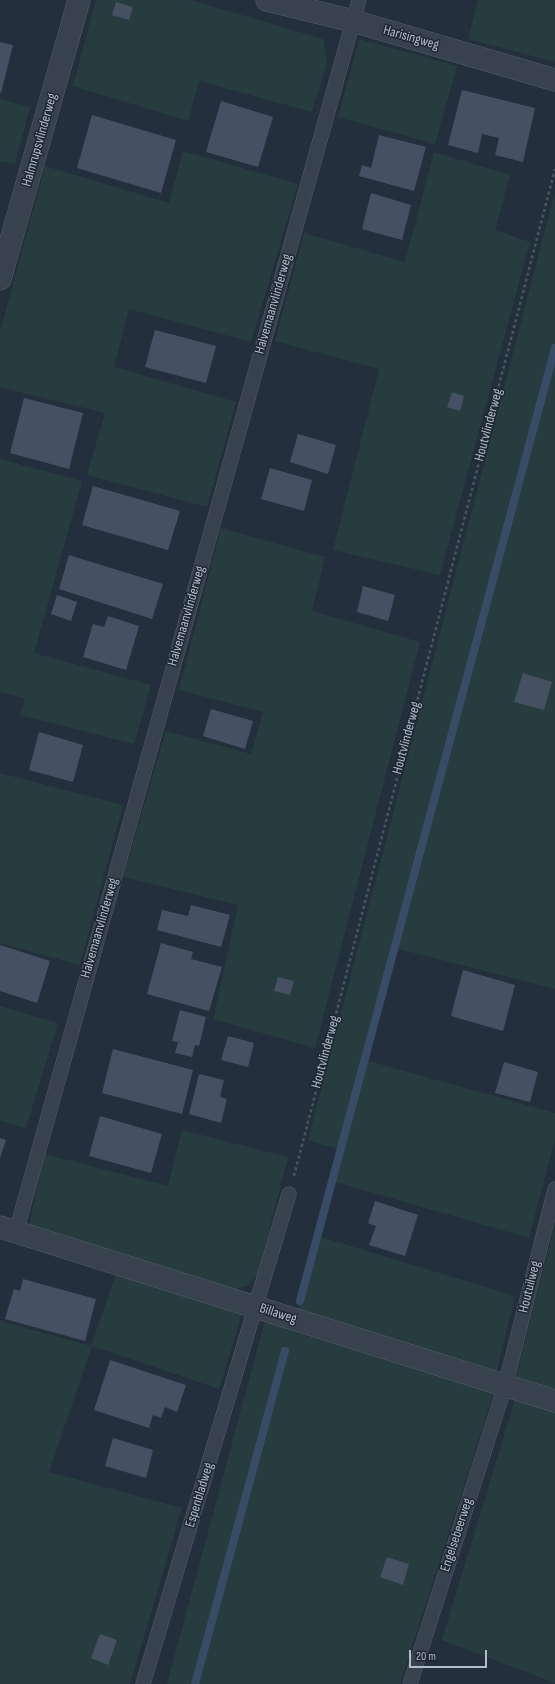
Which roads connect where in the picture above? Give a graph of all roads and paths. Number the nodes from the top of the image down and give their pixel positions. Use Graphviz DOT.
graph roads {
  1 [pos="79,0"];
  2 [pos="267,0"];
  3 [pos="360,0"];
  4 [pos="353,21"];
  5 [pos="555,80"];
  6 [pos="555,169"];
  7 [pos="0,279"];
  8 [pos="555,1189"];
  9 [pos="289,1194"];
  10 [pos="8,1230"];
  11 [pos="257,1307"];
  12 [pos="505,1386"];
  13 [pos="555,1402"];
  14 [pos="143,1684"];
  15 [pos="410,1684"];
  1 -- 7 [label="street, Halmrupsvlinderweg"];
  2 -- 4 [label="street, Harisingweg"];
  3 -- 4 [label="lane, Halvemaanvlinderweg"];
  4 -- 5 [label="street, Harisingweg"];
  4 -- 10 [label="lane, Halvemaanvlinderweg"];
  6 -- 9 [label="path, Houtvlinderweg"];
  8 -- 12 [label="lane, Houtuilweg"];
  9 -- 11 [label="lane"];
  10 -- 11 [label="street, Billaweg"];
  11 -- 12 [label="street, Billaweg"];
  11 -- 14 [label="lane, Espenbladweg"];
  12 -- 13 [label="street, Billaweg"];
  12 -- 15 [label="lane, Engelsebeerweg"];
}
